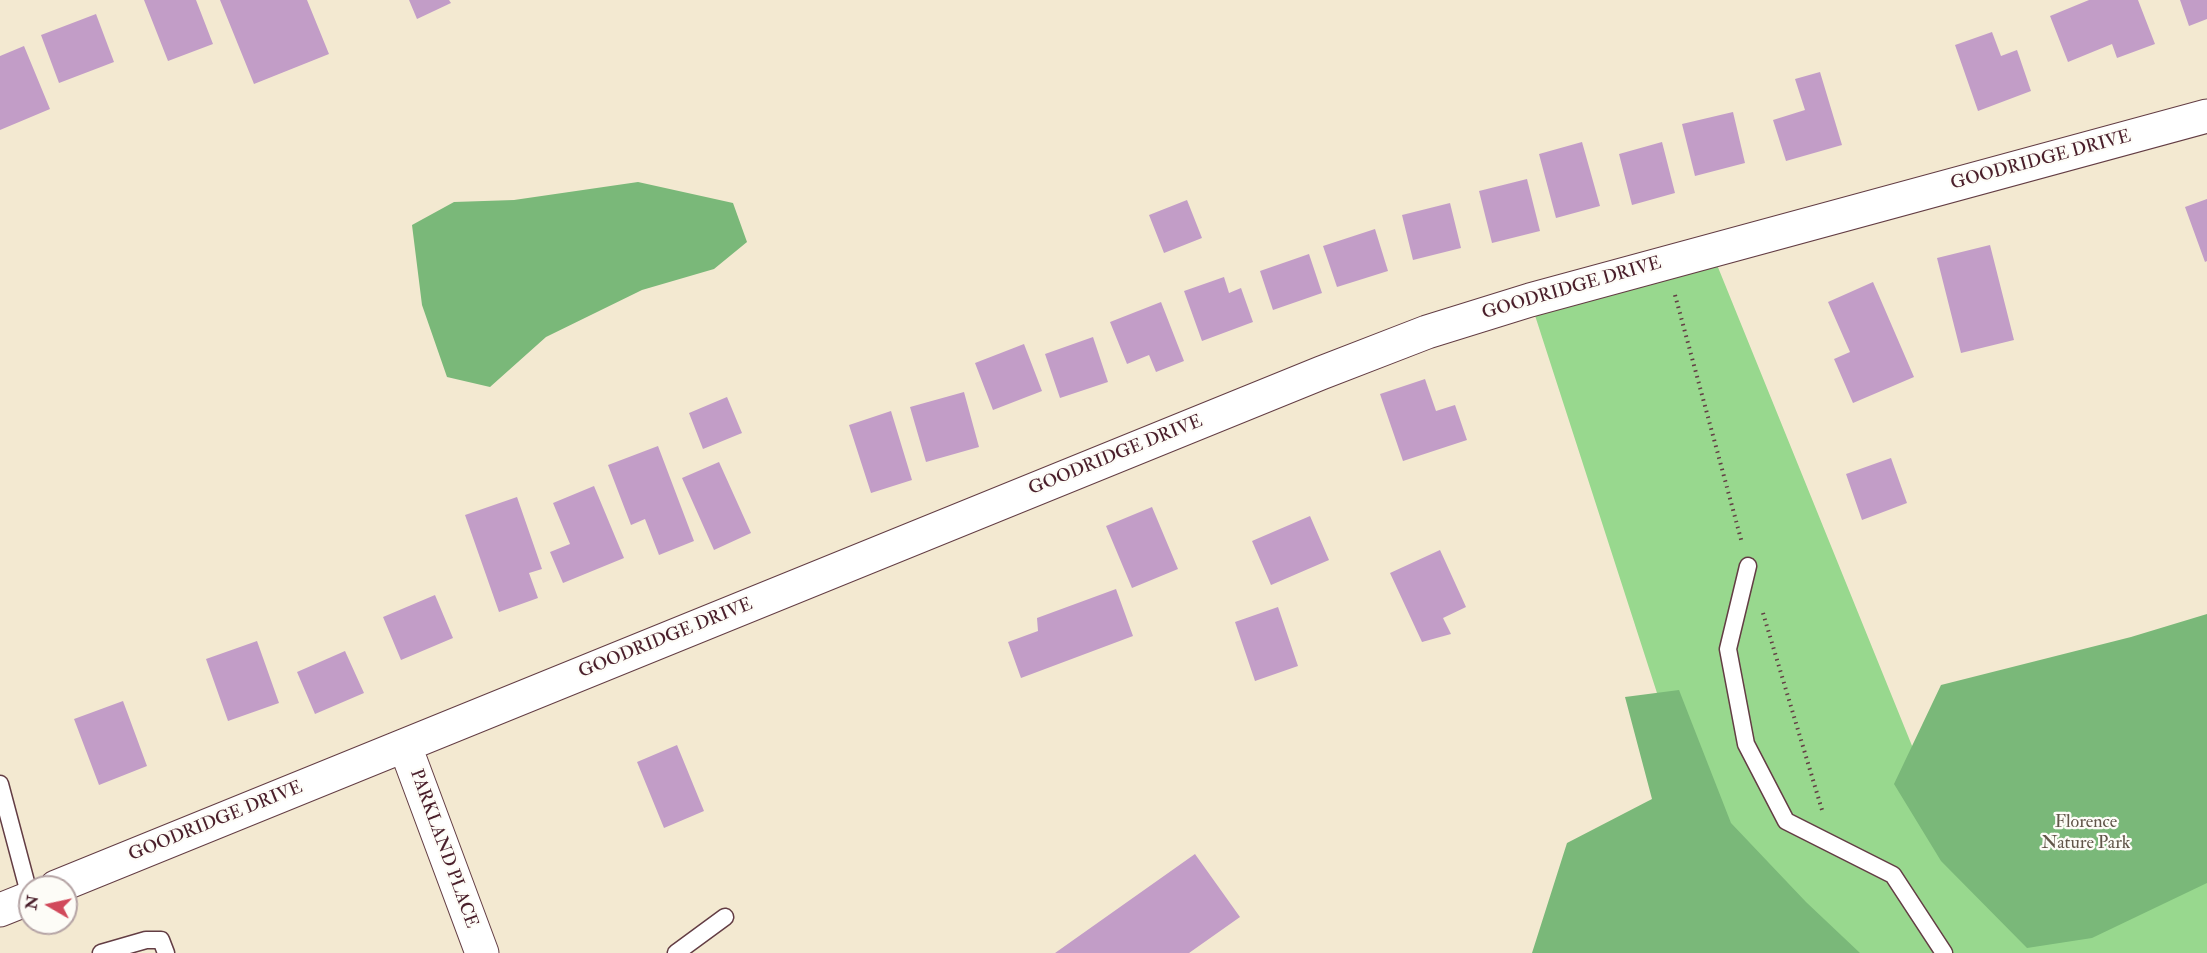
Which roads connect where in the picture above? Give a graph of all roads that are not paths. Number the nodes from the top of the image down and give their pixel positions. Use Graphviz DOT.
graph roads {
  1 [pos="2207,116"];
  2 [pos="1748,566"];
  3 [pos="405,746"];
  4 [pos="0,784"];
  5 [pos="24,875"];
  6 [pos="78,878"];
  7 [pos="18,902"];
  8 [pos="0,910"];
  9 [pos="725,917"];
  10 [pos="102,953"];
  11 [pos="166,953"];
  12 [pos="482,953"];
  13 [pos="676,953"];
  14 [pos="1944,953"];
  1 -- 3 [label="street, GOODRIDGE DRIVE"];
  2 -- 14 [label="lane"];
  3 -- 6 [label="street, GOODRIDGE DRIVE"];
  3 -- 12 [label="street, PARKLAND PLACE"];
  4 -- 5 [label="lane"];
  7 -- 8 [label="street"];
  9 -- 13 [label="lane"];
  10 -- 11 [label="lane"];
}
